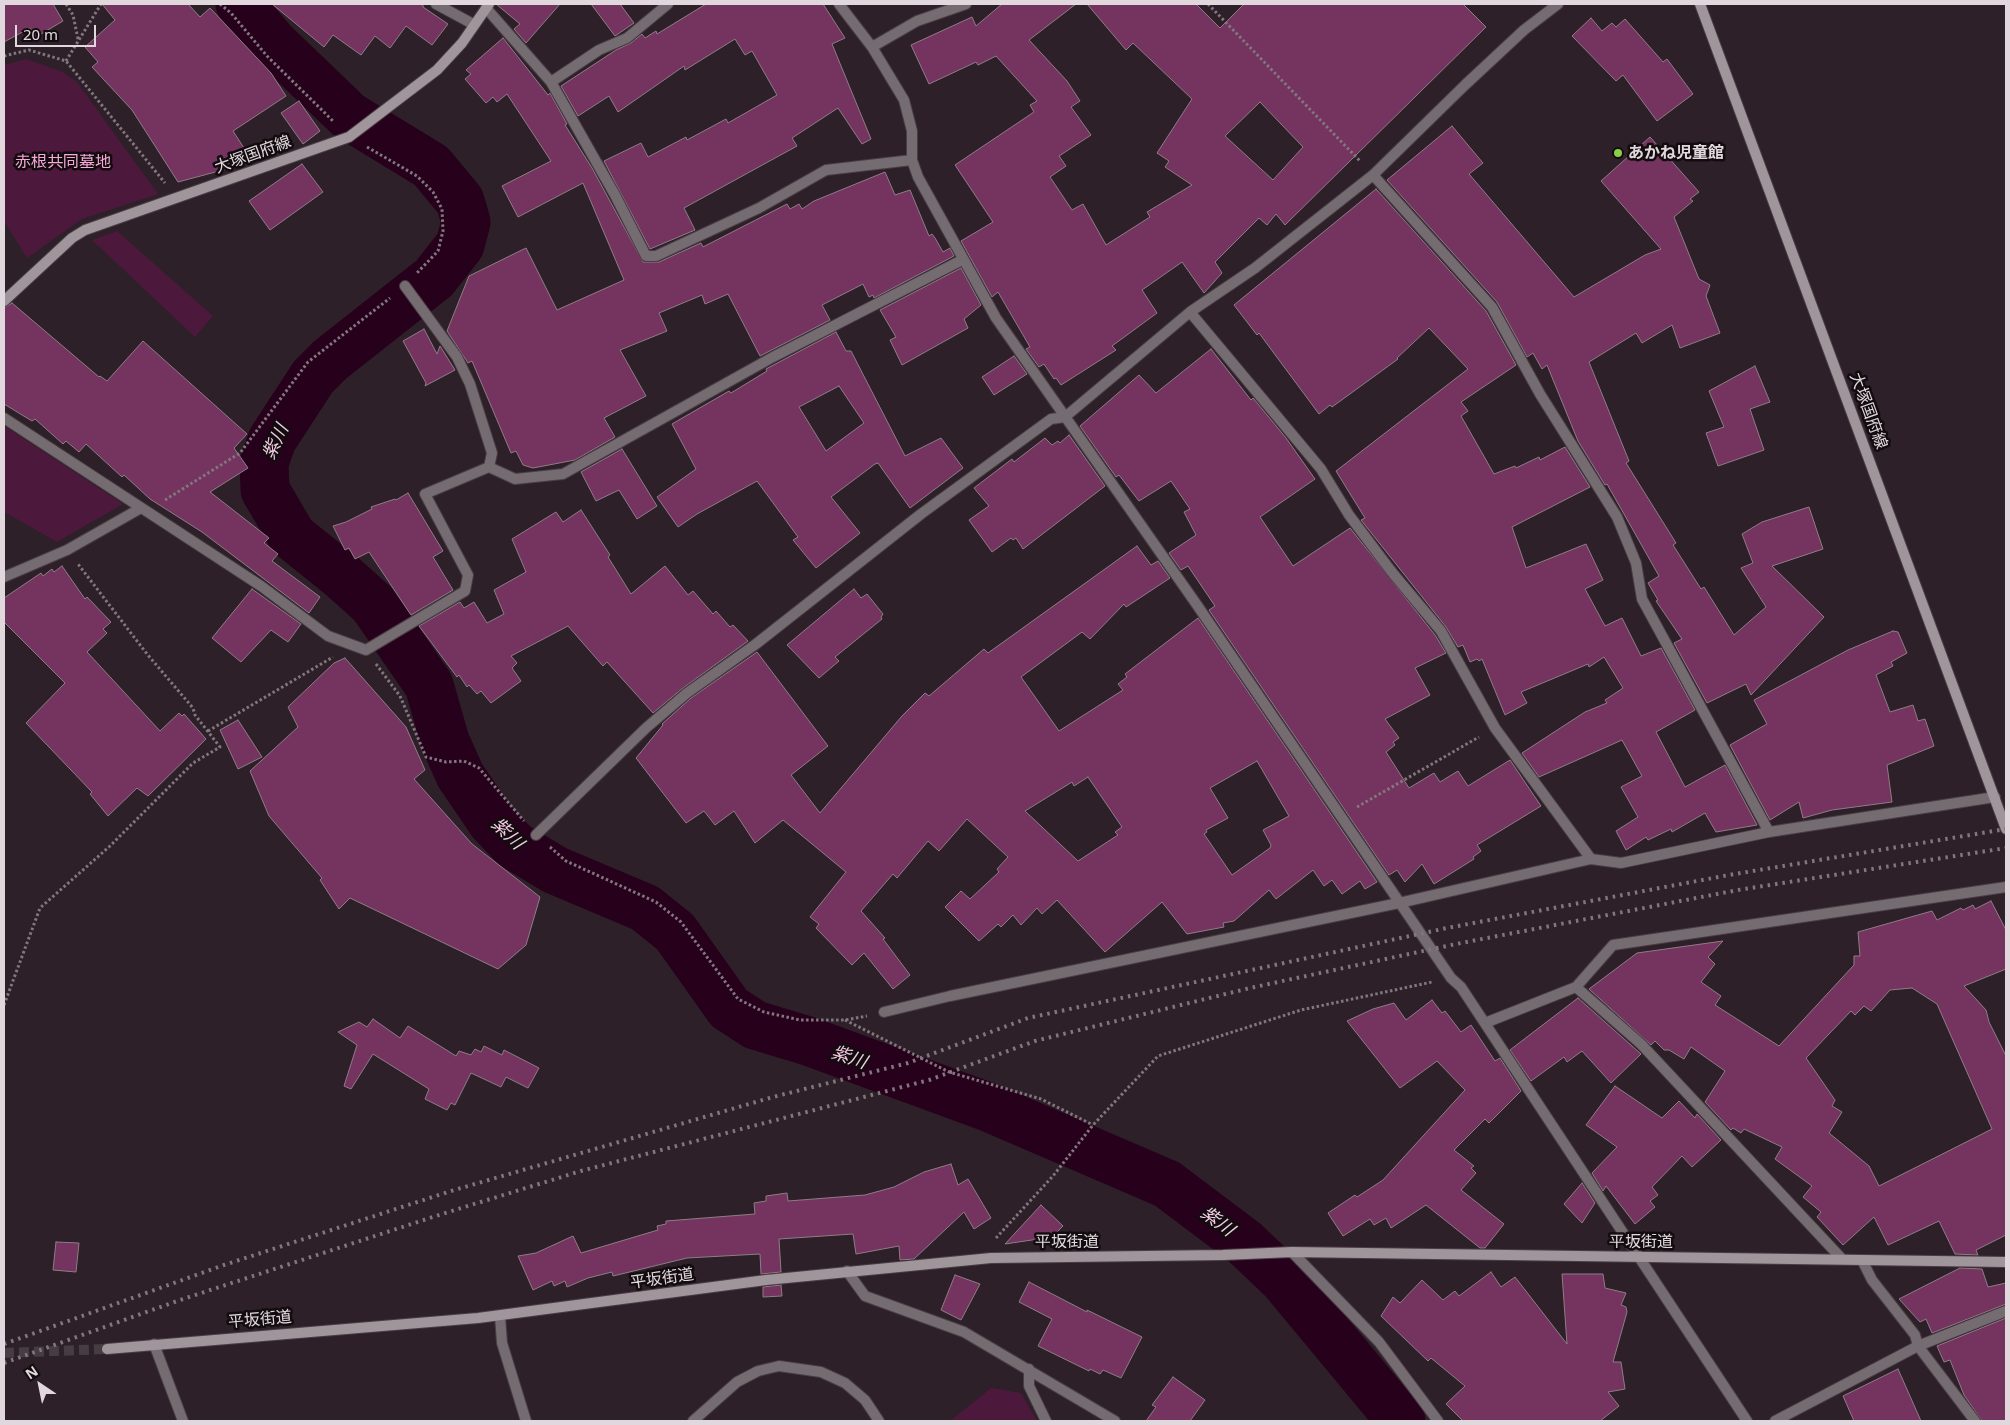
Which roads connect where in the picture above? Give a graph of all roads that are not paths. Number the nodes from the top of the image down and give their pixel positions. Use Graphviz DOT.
graph roads {
  1 [pos="436,4"];
  2 [pos="668,4"];
  3 [pos="839,4"];
  4 [pos="966,4"];
  5 [pos="1558,4"];
  6 [pos="1700,4"];
  7 [pos="488,6"];
  8 [pos="473,24"];
  9 [pos="872,48"];
  10 [pos="552,82"];
  11 [pos="912,160"];
  12 [pos="1374,175"];
  13 [pos="962,260"];
  14 [pos="405,286"];
  15 [pos="4,301"];
  16 [pos="1190,312"];
  17 [pos="1065,417"];
  18 [pos="4,418"];
  19 [pos="489,467"];
  20 [pos="144,509"];
  21 [pos="4,576"];
  22 [pos="1995,798"];
  23 [pos="2006,829"];
  24 [pos="1769,832"];
  25 [pos="536,835"];
  26 [pos="1591,859"];
  27 [pos="2006,887"];
  28 [pos="1399,903"];
  29 [pos="1576,987"];
  30 [pos="884,1012"];
  31 [pos="1485,1023"];
  32 [pos="1292,1252"];
  33 [pos="1641,1258"];
  34 [pos="1842,1259"];
  35 [pos="1862,1260"];
  36 [pos="2006,1262"];
  37 [pos="847,1271"];
  38 [pos="2006,1311"];
  39 [pos="500,1316"];
  40 [pos="154,1344"];
  41 [pos="1918,1346"];
  42 [pos="107,1349"];
  43 [pos="1029,1369"];
  44 [pos="183,1421"];
  45 [pos="526,1421"];
  46 [pos="692,1421"];
  47 [pos="880,1421"];
  48 [pos="1046,1421"];
  49 [pos="1115,1421"];
  50 [pos="1438,1421"];
  51 [pos="1747,1421"];
  52 [pos="1775,1421"];
  53 [pos="1975,1421"];
  1 -- 8 [label="street"];
  2 -- 10 [label="street"];
  3 -- 9 [label="street"];
  4 -- 9 [label="street"];
  5 -- 12 [label="street"];
  6 -- 22 [label="street, 大塚国府線"];
  7 -- 8 [label="street, 大塚国府線"];
  7 -- 10 [label="street"];
  8 -- 15 [label="street, 大塚国府線"];
  9 -- 11 [label="street"];
  10 -- 11 [label="street"];
  11 -- 13 [label="street"];
  12 -- 16 [label="street"];
  12 -- 24 [label="street"];
  13 -- 17 [label="street"];
  13 -- 19 [label="street"];
  14 -- 19 [label="street"];
  16 -- 17 [label="street"];
  16 -- 26 [label="street"];
  17 -- 25 [label="street"];
  17 -- 28 [label="street"];
  18 -- 20 [label="street"];
  19 -- 20 [label="street"];
  20 -- 21 [label="street"];
  22 -- 23 [label="street, 大塚国府線"];
  22 -- 24 [label="street"];
  24 -- 26 [label="street"];
  26 -- 28 [label="street"];
  27 -- 29 [label="street"];
  28 -- 30 [label="street"];
  28 -- 31 [label="street"];
  29 -- 31 [label="street"];
  29 -- 34 [label="street"];
  31 -- 33 [label="street"];
  32 -- 33 [label="street, 平坂街道"];
  32 -- 37 [label="street, 平坂街道"];
  32 -- 50 [label="street"];
  33 -- 34 [label="street, 平坂街道"];
  33 -- 51 [label="street"];
  34 -- 35 [label="street, 平坂街道"];
  35 -- 36 [label="street, 平坂街道"];
  35 -- 41 [label="street"];
  37 -- 39 [label="street, 平坂街道"];
  37 -- 43 [label="street"];
  38 -- 41 [label="street"];
  39 -- 40 [label="street, 平坂街道"];
  39 -- 45 [label="street"];
  40 -- 42 [label="street, 平坂街道"];
  40 -- 44 [label="street"];
  41 -- 52 [label="street"];
  41 -- 53 [label="street"];
  43 -- 48 [label="street"];
  43 -- 49 [label="street"];
  46 -- 47 [label="street"];
}
